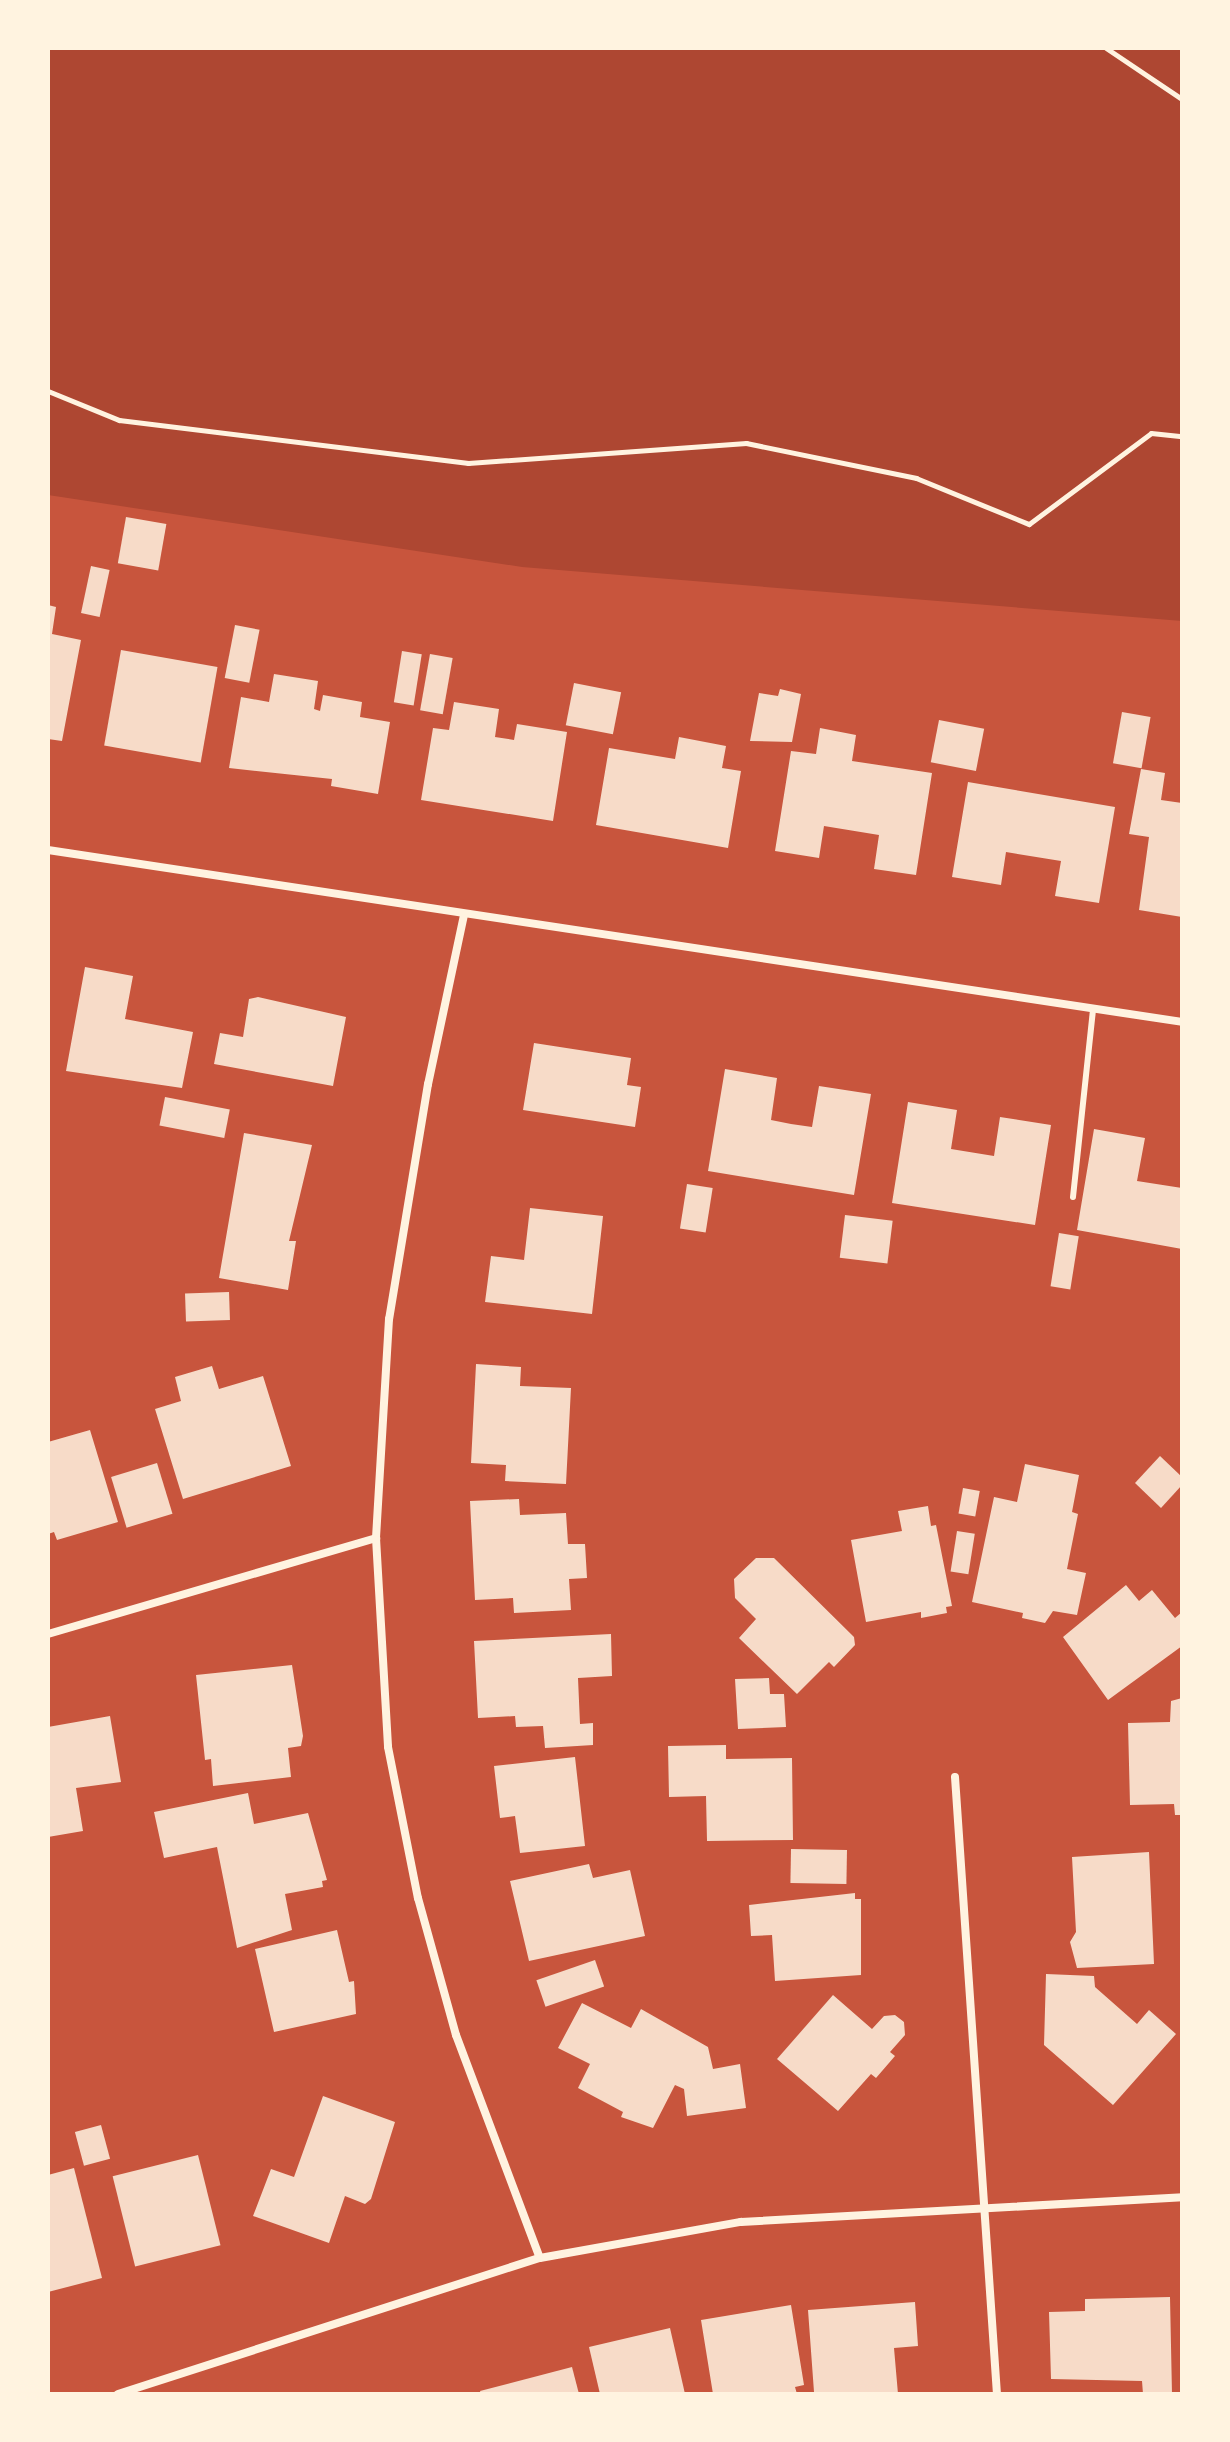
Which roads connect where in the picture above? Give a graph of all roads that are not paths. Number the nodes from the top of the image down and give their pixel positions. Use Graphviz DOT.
graph roads {
  1 [pos="48,850"];
  2 [pos="464,915"];
  3 [pos="1093,1009"];
  4 [pos="1182,1022"];
  5 [pos="1073,1197"];
  6 [pos="376,1538"];
  7 [pos="48,1634"];
  8 [pos="955,1777"];
  9 [pos="1182,2197"];
  10 [pos="983,2205"];
  11 [pos="540,2258"];
  12 [pos="118,2394"];
  13 [pos="997,2394"];
  1 -- 2 [label="street"];
  2 -- 3 [label="street"];
  2 -- 6 [label="street"];
  3 -- 4 [label="street"];
  3 -- 5 [label="lane"];
  6 -- 7 [label="street"];
  6 -- 11 [label="street"];
  8 -- 10 [label="street"];
  9 -- 10 [label="street"];
  10 -- 11 [label="street"];
  10 -- 13 [label="street"];
  11 -- 12 [label="street"];
}
